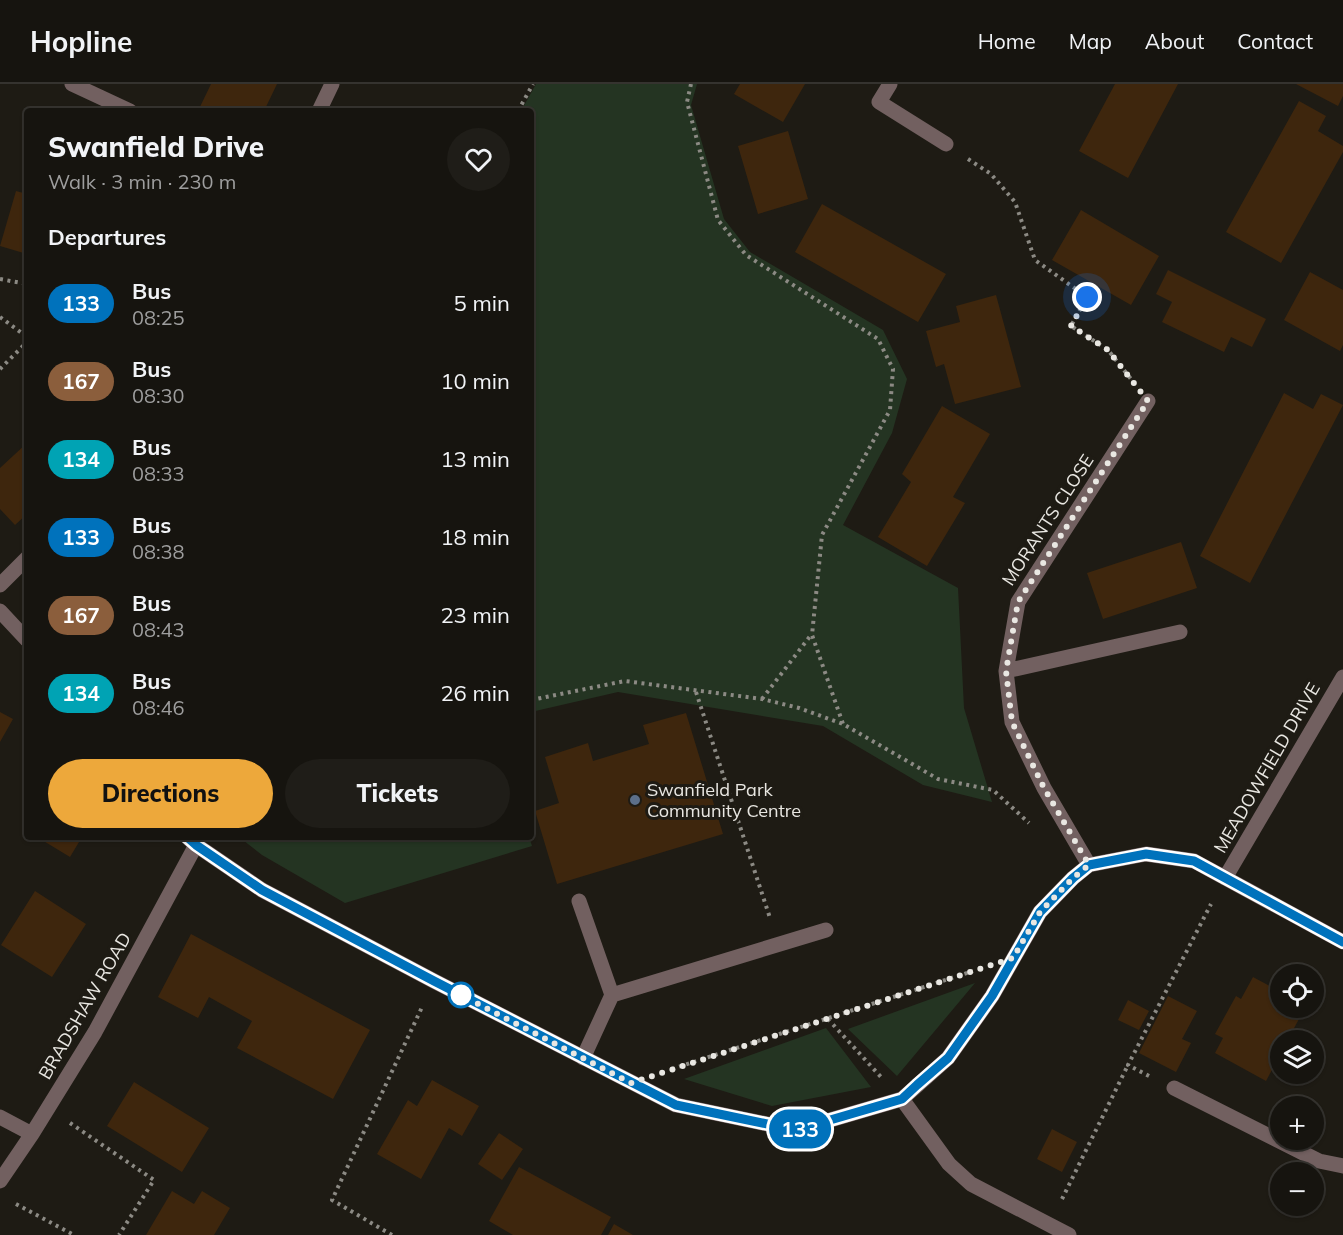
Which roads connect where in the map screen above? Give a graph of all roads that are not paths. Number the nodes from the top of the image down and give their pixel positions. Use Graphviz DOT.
graph roads {
  1 [pos="72,84"];
  2 [pos="332,84"];
  3 [pos="890,84"];
  4 [pos="124,108"];
  5 [pos="320,108"];
  6 [pos="946,144"];
  7 [pos="1148,401"];
  8 [pos="24,561"];
  9 [pos="0,585"];
  10 [pos="0,611"];
  11 [pos="1180,632"];
  12 [pos="24,637"];
  13 [pos="1006,671"];
  14 [pos="1343,677"];
  15 [pos="191,841"];
  16 [pos="1089,865"];
  17 [pos="1225,878"];
  18 [pos="579,901"];
  19 [pos="826,930"];
  20 [pos="1343,942"];
  21 [pos="612,995"];
  22 [pos="583,1058"];
  23 [pos="1174,1088"];
  24 [pos="902,1099"];
  25 [pos="0,1118"];
  26 [pos="32,1134"];
  27 [pos="1343,1166"];
  28 [pos="0,1180"];
  29 [pos="1070,1235"];
  1 -- 4 [label="street"];
  2 -- 5 [label="street"];
  3 -- 6 [label="street"];
  7 -- 13 [label="street, MORANTS CLOSE"];
  8 -- 9 [label="street"];
  10 -- 12 [label="street"];
  11 -- 13 [label="street"];
  13 -- 16 [label="street, MORANTS CLOSE"];
  14 -- 17 [label="street, MEADOWFIELD DRIVE"];
  15 -- 22 [label="street"];
  15 -- 26 [label="street, BRADSHAW ROAD"];
  16 -- 17 [label="street"];
  16 -- 24 [label="street"];
  17 -- 20 [label="street"];
  18 -- 21 [label="street"];
  19 -- 21 [label="street"];
  21 -- 22 [label="street"];
  22 -- 24 [label="street"];
  23 -- 27 [label="street"];
  24 -- 29 [label="street"];
  25 -- 26 [label="street"];
  26 -- 28 [label="street, BRADSHAW ROAD"];
}
